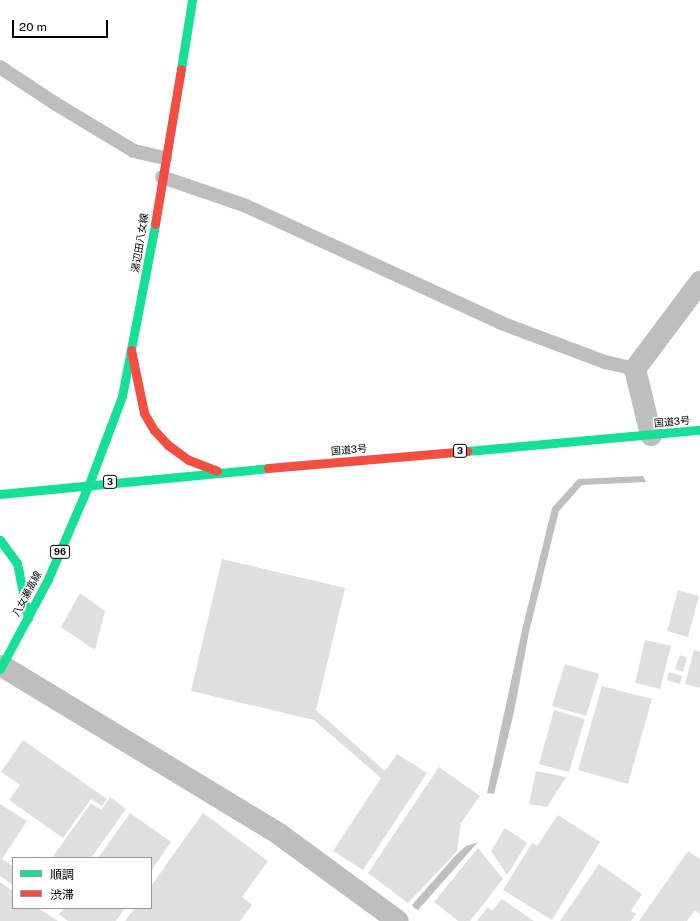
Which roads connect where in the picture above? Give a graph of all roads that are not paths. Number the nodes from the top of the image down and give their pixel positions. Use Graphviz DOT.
graph roads {
  1 [pos="192,0"];
  2 [pos="0,67"];
  3 [pos="165,158"];
  4 [pos="162,177"];
  5 [pos="700,282"];
  6 [pos="131,350"];
  7 [pos="635,369"];
  8 [pos="700,430"];
  9 [pos="650,435"];
  10 [pos="219,472"];
  11 [pos="89,484"];
  12 [pos="0,494"];
  13 [pos="0,540"];
  14 [pos="28,618"];
  15 [pos="1,667"];
  16 [pos="398,921"];
  1 -- 3 [label="main road, 湯辺田八女線"];
  2 -- 3 [label="lane"];
  3 -- 4 [label="main road, 湯辺田八女線"];
  4 -- 6 [label="main road, 湯辺田八女線"];
  4 -- 7 [label="lane"];
  5 -- 7 [label="street"];
  6 -- 10 [label="main road"];
  6 -- 11 [label="main road, 湯辺田八女線"];
  7 -- 9 [label="street"];
  8 -- 9 [label="main road, 国道3号 / 3"];
  9 -- 10 [label="main road, 国道3号 / 3"];
  10 -- 11 [label="main road, 国道3号 / 3"];
  11 -- 12 [label="main road, 国道3号 / 3"];
  11 -- 14 [label="main road, 八女瀬高線 / 96"];
  13 -- 14 [label="main road"];
  14 -- 15 [label="main road, 八女瀬高線 / 96"];
  15 -- 16 [label="street"];
}
